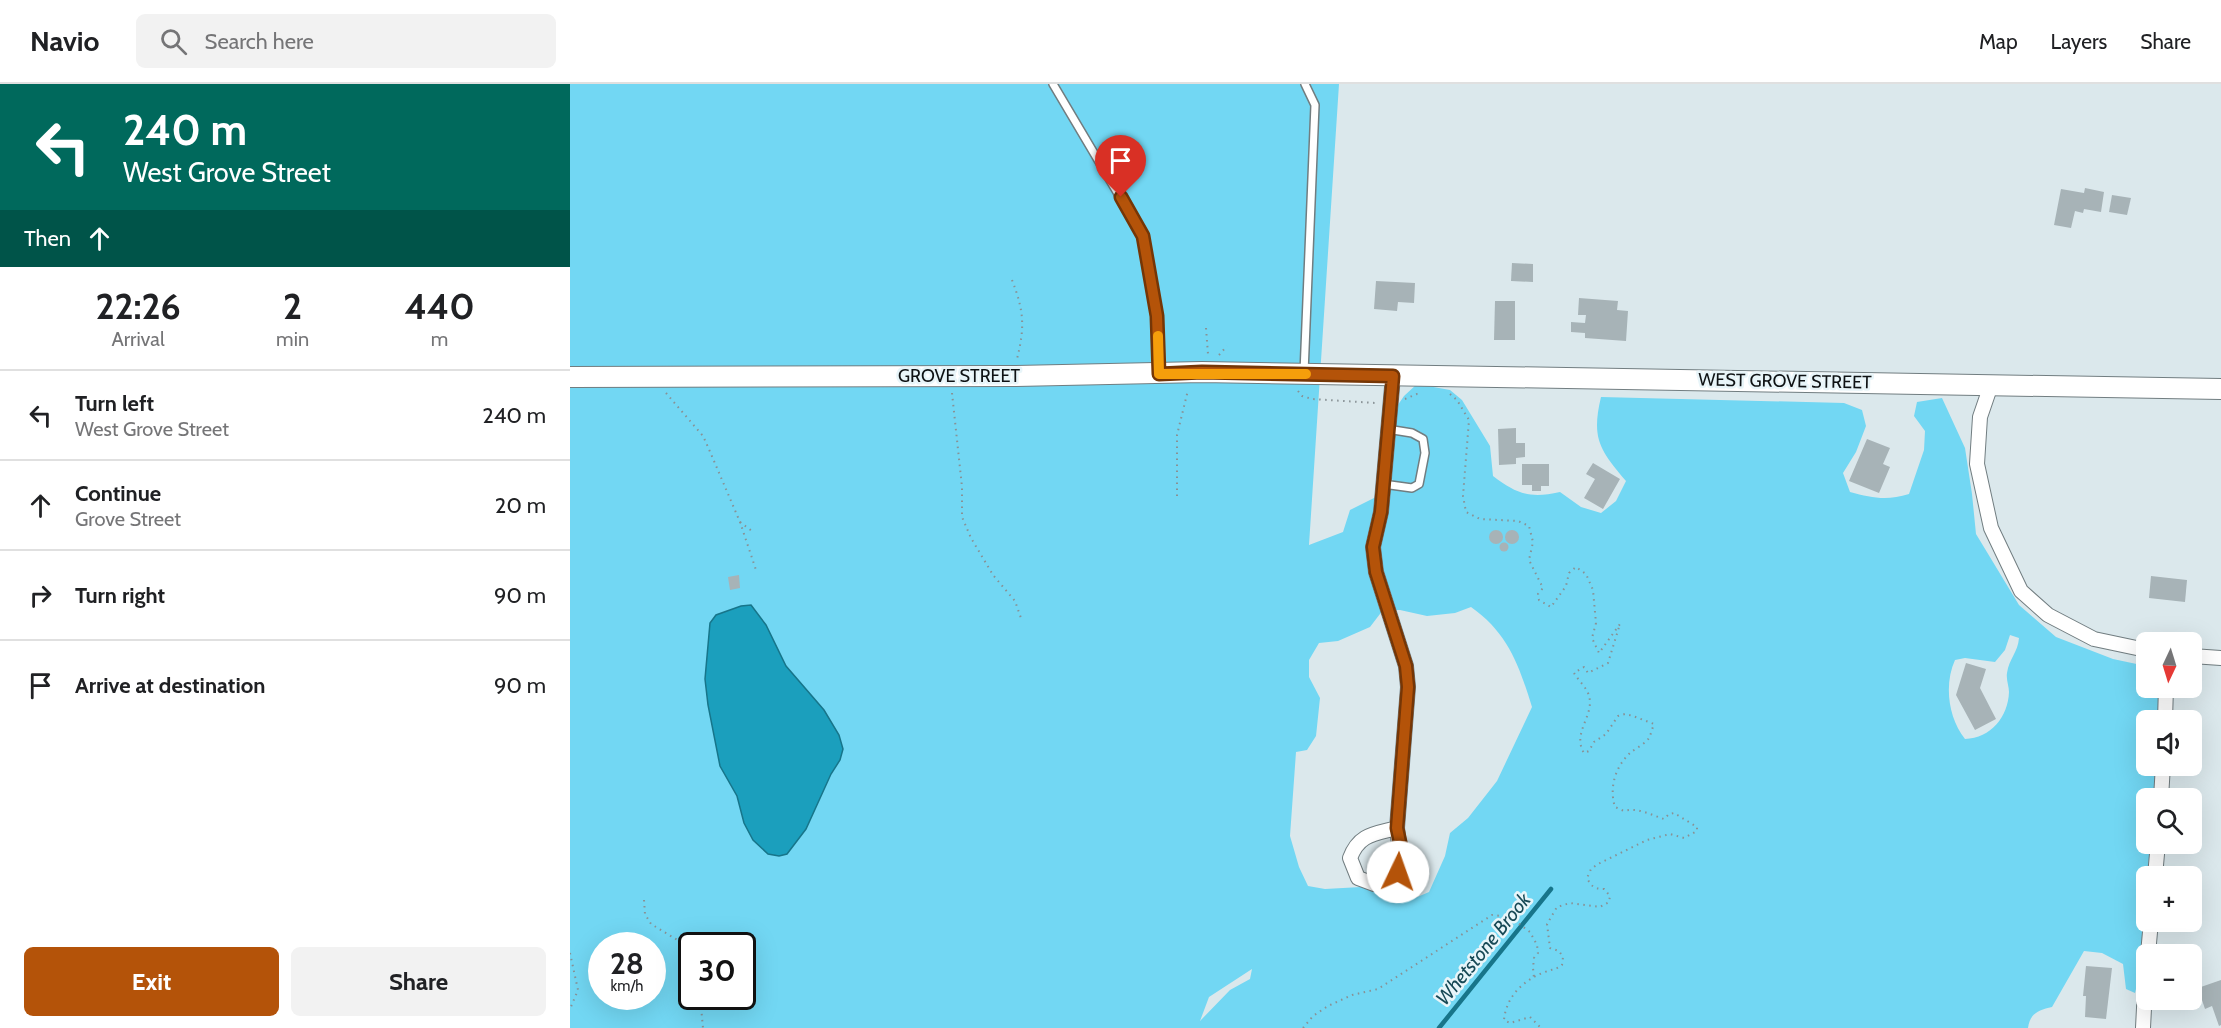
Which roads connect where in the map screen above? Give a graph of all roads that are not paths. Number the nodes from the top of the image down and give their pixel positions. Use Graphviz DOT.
graph roads {
  1 [pos="1053,84"];
  2 [pos="1305,84"];
  3 [pos="1159,374"];
  4 [pos="1304,374"];
  5 [pos="1349,375"];
  6 [pos="1393,376"];
  7 [pos="570,377"];
  8 [pos="1991,385"];
  9 [pos="2221,388"];
  10 [pos="1387,429"];
  11 [pos="1383,484"];
  12 [pos="2136,648"];
  13 [pos="2202,657"];
  14 [pos="2221,658"];
  15 [pos="1397,828"];
  16 [pos="2144,1010"];
  17 [pos="2143,1028"];
  1 -- 3 [label="lane"];
  2 -- 4 [label="lane"];
  3 -- 4 [label="main road, GROVE STREET"];
  3 -- 7 [label="main road, GROVE STREET"];
  4 -- 5 [label="main road, GROVE STREET"];
  5 -- 6 [label="main road, WEST GROVE STREET"];
  6 -- 8 [label="main road, WEST GROVE STREET"];
  6 -- 10 [label="street"];
  8 -- 9 [label="main road, WEST GROVE STREET"];
  8 -- 12 [label="street"];
  10 -- 11 [label="street"];
  10 -- 11 [label="lane"];
  11 -- 15 [label="street"];
  13 -- 14 [label="street"];
  15 -- 15 [label="street"];
  16 -- 17 [label="street"];
}
